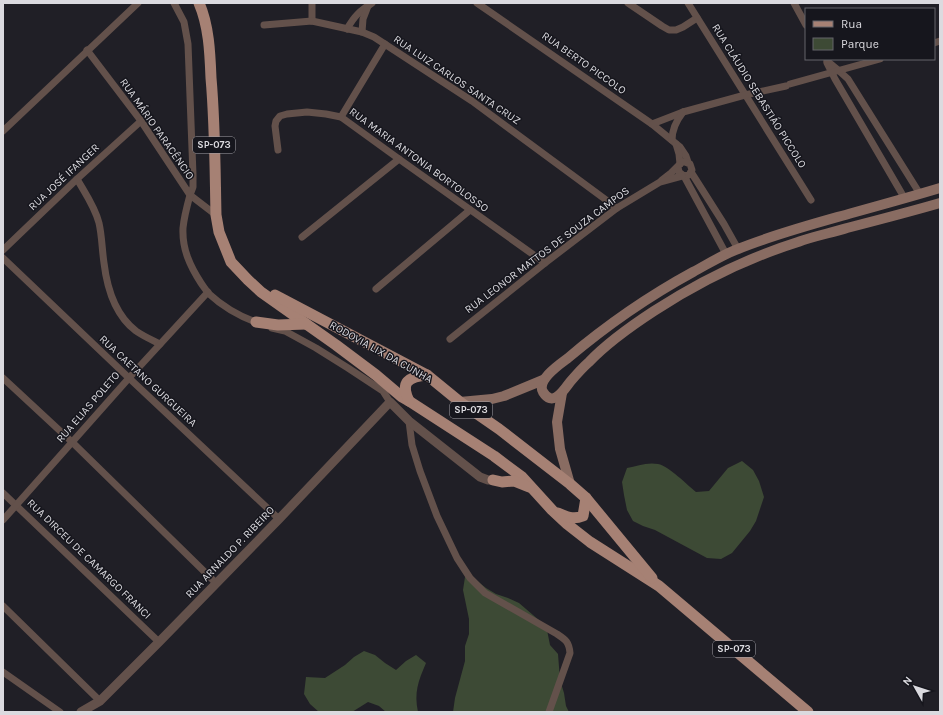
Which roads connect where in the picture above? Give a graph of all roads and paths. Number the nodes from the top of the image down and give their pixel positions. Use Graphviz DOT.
graph roads {
  1 [pos="138,3"];
  2 [pos="174,3"];
  3 [pos="199,3"];
  4 [pos="312,3"];
  5 [pos="477,3"];
  6 [pos="628,3"];
  7 [pos="688,3"];
  8 [pos="794,3"];
  9 [pos="370,4"];
  10 [pos="697,18"];
  11 [pos="312,21"];
  12 [pos="805,23"];
  13 [pos="264,25"];
  14 [pos="347,29"];
  15 [pos="362,32"];
  16 [pos="385,44"];
  17 [pos="87,50"];
  18 [pos="826,60"];
  19 [pos="876,60"];
  20 [pos="835,71"];
  21 [pos="745,95"];
  22 [pos="683,112"];
  23 [pos="341,117"];
  24 [pos="141,120"];
  25 [pos="652,124"];
  26 [pos="3,131"];
  27 [pos="674,142"];
  28 [pos="278,150"];
  29 [pos="398,159"];
  30 [pos="682,164"];
  31 [pos="691,172"];
  32 [pos="683,176"];
  33 [pos="77,179"];
  34 [pos="660,182"];
  35 [pos="940,188"];
  36 [pos="920,194"];
  37 [pos="190,195"];
  38 [pos="905,199"];
  39 [pos="811,200"];
  40 [pos="940,203"];
  41 [pos="617,208"];
  42 [pos="470,210"];
  43 [pos="216,215"];
  44 [pos="302,237"];
  45 [pos="738,249"];
  46 [pos="3,250"];
  47 [pos="726,254"];
  48 [pos="3,258"];
  49 [pos="545,263"];
  50 [pos="248,280"];
  51 [pos="376,289"];
  52 [pos="208,292"];
  53 [pos="256,322"];
  54 [pos="306,324"];
  55 [pos="450,339"];
  56 [pos="160,344"];
  57 [pos="427,375"];
  58 [pos="3,378"];
  59 [pos="129,378"];
  60 [pos="543,380"];
  61 [pos="562,393"];
  62 [pos="410,401"];
  63 [pos="390,402"];
  64 [pos="460,402"];
  65 [pos="408,420"];
  66 [pos="72,442"];
  67 [pos="494,456"];
  68 [pos="493,480"];
  69 [pos="570,484"];
  70 [pos="531,488"];
  71 [pos="3,492"];
  72 [pos="586,498"];
  73 [pos="17,505"];
  74 [pos="552,510"];
  75 [pos="279,519"];
  76 [pos="3,520"];
  77 [pos="216,583"];
  78 [pos="659,586"];
  79 [pos="3,606"];
  80 [pos="159,642"];
  81 [pos="3,672"];
  82 [pos="100,701"];
  83 [pos="60,712"];
  84 [pos="81,712"];
  85 [pos="549,712"];
  86 [pos="808,712"];
  1 -- 17 [label="street"];
  2 -- 37 [label="street"];
  3 -- 43 [label="main road, RODOVIA LIX DA CUNHA / SP-073"];
  4 -- 11 [label="street"];
  5 -- 25 [label="street, RUA BERTO PICCOLO"];
  6 -- 10 [label="street"];
  7 -- 10 [label="street, RUA CLÁUDIO SEBASTIÁO PICCOLO"];
  8 -- 12 [label="street"];
  9 -- 14 [label="street"];
  9 -- 15 [label="street"];
  10 -- 21 [label="street, RUA CLÁUDIO SEBASTIÁO PICCOLO"];
  11 -- 13 [label="street, RUA LUIZ CARLOS SANTA CRUZ"];
  11 -- 14 [label="street, RUA LUIZ CARLOS SANTA CRUZ"];
  14 -- 15 [label="street, RUA LUIZ CARLOS SANTA CRUZ"];
  15 -- 16 [label="street, RUA LUIZ CARLOS SANTA CRUZ"];
  16 -- 23 [label="street"];
  16 -- 41 [label="street, RUA LUIZ CARLOS SANTA CRUZ"];
  17 -- 24 [label="street, RUA MÁRIO PARACÊNCIO"];
  17 -- 26 [label="street"];
  18 -- 20 [label="street"];
  19 -- 20 [label="street"];
  20 -- 21 [label="street"];
  20 -- 36 [label="street"];
  20 -- 38 [label="street"];
  21 -- 22 [label="street"];
  21 -- 39 [label="street, RUA CLÁUDIO SEBASTIÁO PICCOLO"];
  22 -- 25 [label="street"];
  22 -- 27 [label="street"];
  23 -- 28 [label="street, RUA MARIA ANTONIA BORTOLOSSO"];
  23 -- 29 [label="street, RUA MARIA ANTONIA BORTOLOSSO"];
  24 -- 33 [label="street, RUA JOSÉ IFANGER"];
  24 -- 37 [label="street, RUA MÁRIO PARACÊNCIO"];
  25 -- 27 [label="street, RUA BERTO PICCOLO"];
  27 -- 30 [label="street"];
  29 -- 42 [label="street, RUA MARIA ANTONIA BORTOLOSSO"];
  29 -- 44 [label="street"];
  30 -- 31 [label="street"];
  30 -- 32 [label="street"];
  30 -- 34 [label="street"];
  31 -- 32 [label="street, RUA LEONOR MATTOS DE SOUZA CAMPOS"];
  31 -- 45 [label="street"];
  32 -- 34 [label="street, RUA LEONOR MATTOS DE SOUZA CAMPOS"];
  32 -- 47 [label="street"];
  33 -- 46 [label="street, RUA JOSÉ IFANGER"];
  33 -- 56 [label="street"];
  34 -- 41 [label="street, RUA LEONOR MATTOS DE SOUZA CAMPOS"];
  35 -- 36 [label="main road"];
  36 -- 38 [label="main road"];
  37 -- 43 [label="street"];
  37 -- 52 [label="street, RUA MÁRIO PARACÊNCIO"];
  38 -- 45 [label="main road"];
  40 -- 61 [label="main road"];
  41 -- 49 [label="street, RUA LEONOR MATTOS DE SOUZA CAMPOS"];
  42 -- 49 [label="street, RUA MARIA ANTONIA BORTOLOSSO"];
  42 -- 51 [label="street"];
  43 -- 50 [label="main road, RODOVIA LIX DA CUNHA / SP-073"];
  45 -- 47 [label="main road"];
  47 -- 60 [label="main road"];
  48 -- 59 [label="street, RUA CAETANO GURGUEIRA"];
  49 -- 55 [label="street, RUA LEONOR MATTOS DE SOUZA CAMPOS"];
  50 -- 54 [label="main road, RODOVIA LIX DA CUNHA / SP-073"];
  50 -- 57 [label="main road, RODOVIA LIX DA CUNHA / SP-073"];
  52 -- 53 [label="street, RUA MÁRIO PARACÊNCIO"];
  52 -- 56 [label="street, RUA ELIAS POLETO"];
  53 -- 54 [label="main road"];
  53 -- 63 [label="street, RUA MÁRIO PARACÊNCIO"];
  54 -- 62 [label="main road, RODOVIA LIX DA CUNHA / SP-073"];
  56 -- 59 [label="street, RUA ELIAS POLETO"];
  57 -- 62 [label="main road"];
  57 -- 64 [label="main road, RODOVIA LIX DA CUNHA / SP-073"];
  58 -- 66 [label="street"];
  59 -- 66 [label="street, RUA ELIAS POLETO"];
  59 -- 75 [label="street, RUA CAETANO GURGUEIRA"];
  60 -- 61 [label="main road"];
  60 -- 64 [label="main road"];
  61 -- 69 [label="main road"];
  62 -- 67 [label="main road, RODOVIA LIX DA CUNHA / SP-073"];
  63 -- 65 [label="street"];
  63 -- 75 [label="street, RUA ARNALDO P. RIBEIRO"];
  64 -- 69 [label="main road, RODOVIA LIX DA CUNHA / SP-073"];
  65 -- 68 [label="street"];
  65 -- 85 [label="street"];
  66 -- 73 [label="street, RUA ELIAS POLETO"];
  66 -- 77 [label="street"];
  67 -- 68 [label="main road"];
  67 -- 70 [label="main road, RODOVIA LIX DA CUNHA / SP-073"];
  68 -- 70 [label="main road"];
  69 -- 72 [label="main road, RODOVIA LIX DA CUNHA / SP-073"];
  70 -- 74 [label="main road, RODOVIA LIX DA CUNHA / SP-073"];
  71 -- 73 [label="street, RUA DIRCEU DE CAMARGO FRANCI"];
  72 -- 74 [label="main road"];
  72 -- 78 [label="main road, RODOVIA LIX DA CUNHA / SP-073"];
  73 -- 76 [label="street, RUA ELIAS POLETO"];
  73 -- 80 [label="street, RUA DIRCEU DE CAMARGO FRANCI"];
  74 -- 78 [label="main road, RODOVIA LIX DA CUNHA / SP-073"];
  75 -- 77 [label="street, RUA ARNALDO P. RIBEIRO"];
  77 -- 80 [label="street, RUA ARNALDO P. RIBEIRO"];
  78 -- 86 [label="main road, RODOVIA LIX DA CUNHA / SP-073"];
  79 -- 82 [label="street"];
  80 -- 82 [label="street, RUA ARNALDO P. RIBEIRO"];
  81 -- 83 [label="street"];
  82 -- 84 [label="street, RUA ARNALDO P. RIBEIRO"];
}
